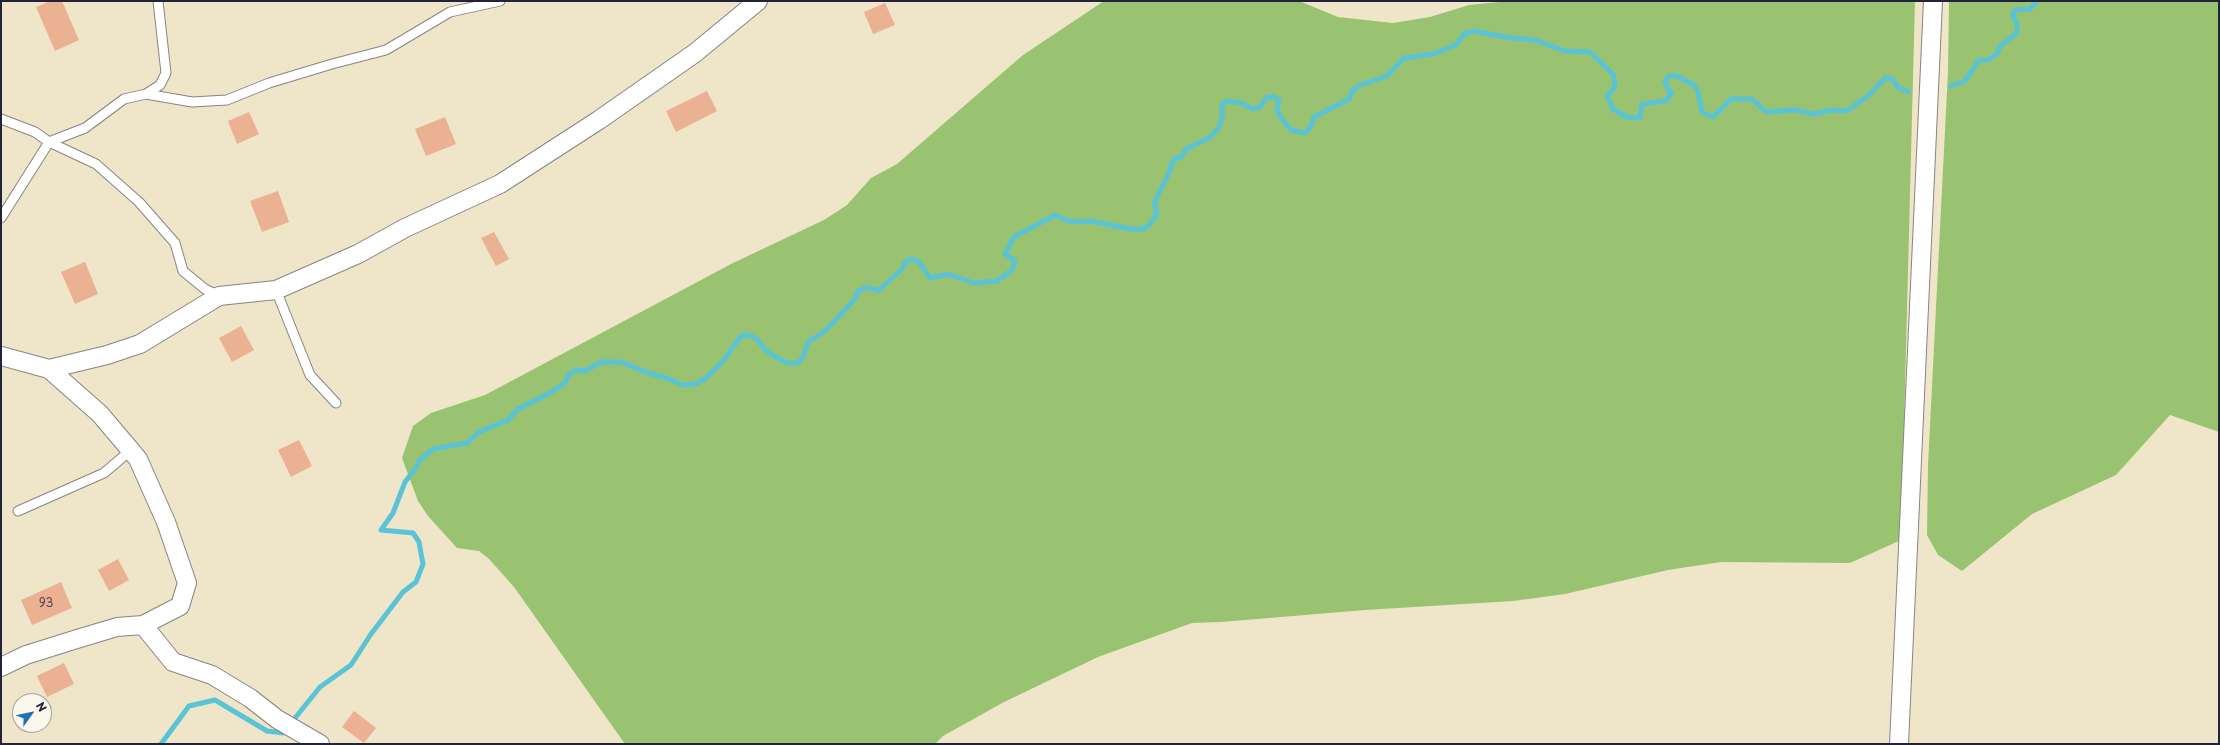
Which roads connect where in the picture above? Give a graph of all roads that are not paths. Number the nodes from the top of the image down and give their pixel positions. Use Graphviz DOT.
graph roads {
  1 [pos="158,1"];
  2 [pos="500,1"];
  3 [pos="758,1"];
  4 [pos="1933,1"];
  5 [pos="146,94"];
  6 [pos="1,120"];
  7 [pos="49,142"];
  8 [pos="1,218"];
  9 [pos="276,290"];
  10 [pos="219,296"];
  11 [pos="1,356"];
  12 [pos="49,369"];
  13 [pos="336,403"];
  14 [pos="130,450"];
  15 [pos="18,511"];
  16 [pos="143,625"];
  17 [pos="1,667"];
  18 [pos="320,744"];
  19 [pos="1899,744"];
  1 -- 5 [label="lane"];
  2 -- 5 [label="lane"];
  3 -- 9 [label="street"];
  4 -- 19 [label="street"];
  5 -- 7 [label="lane"];
  6 -- 7 [label="lane"];
  7 -- 8 [label="lane"];
  7 -- 10 [label="lane"];
  9 -- 10 [label="street"];
  9 -- 13 [label="lane"];
  10 -- 12 [label="street"];
  11 -- 12 [label="street"];
  12 -- 14 [label="street"];
  14 -- 15 [label="lane"];
  14 -- 16 [label="street"];
  16 -- 17 [label="street"];
  16 -- 18 [label="street"];
}
